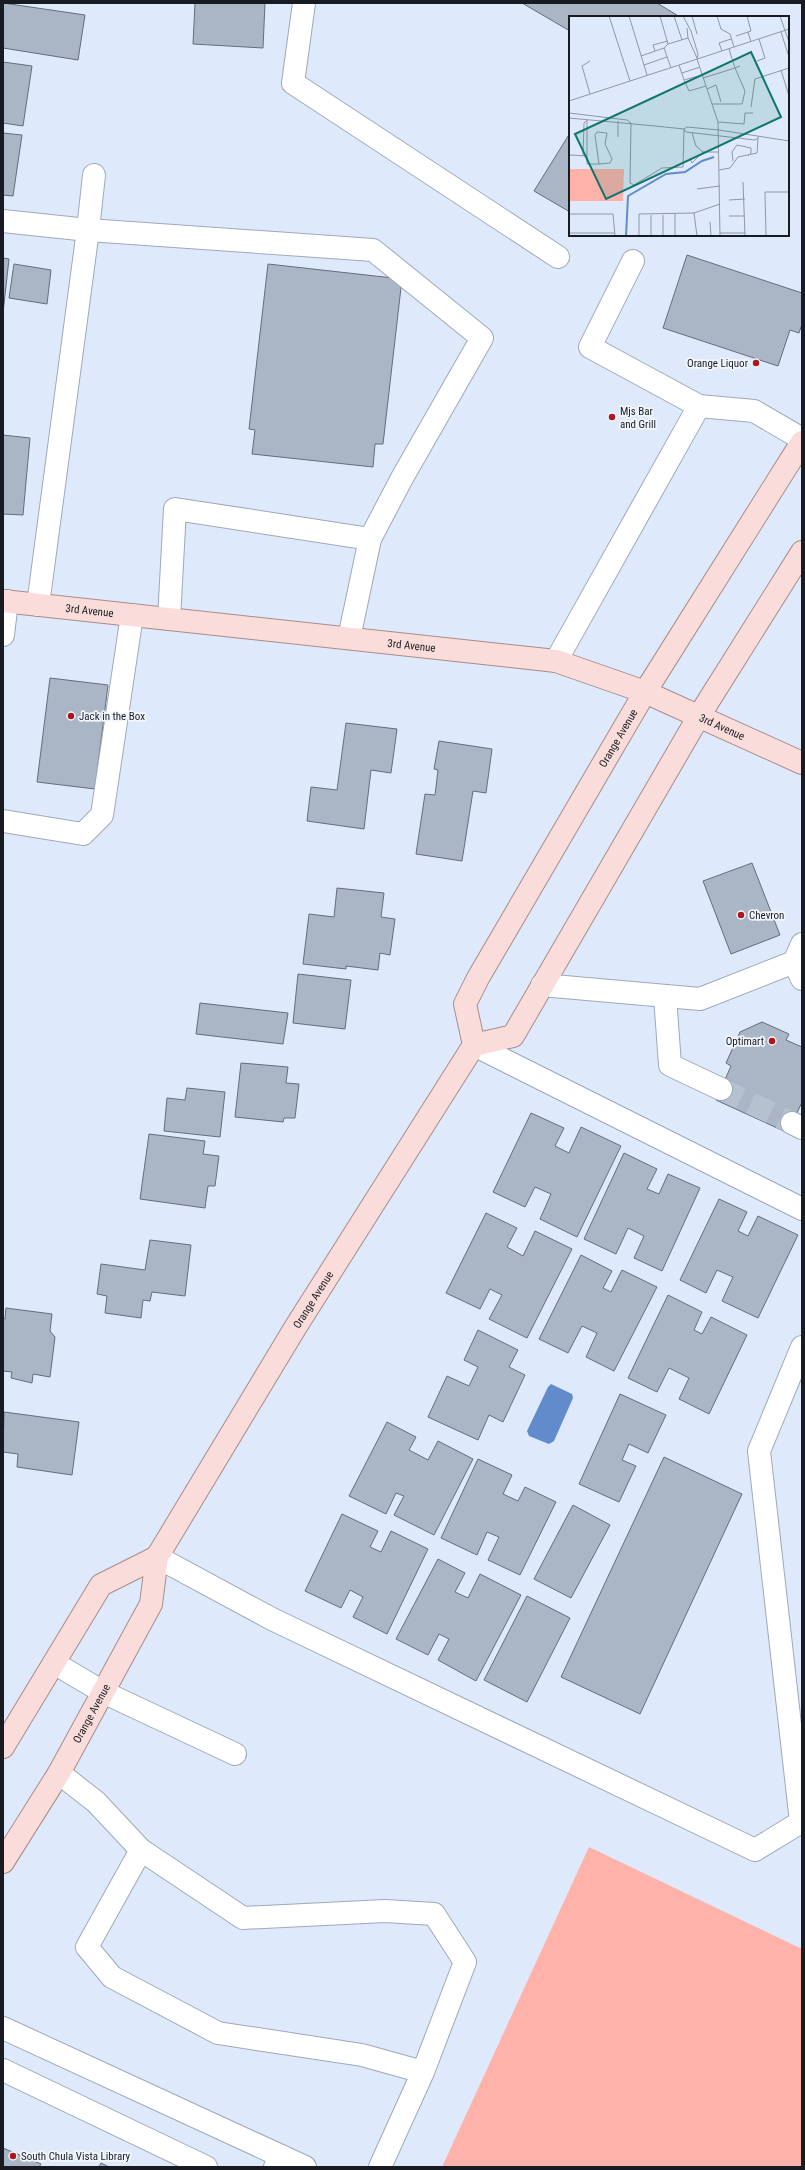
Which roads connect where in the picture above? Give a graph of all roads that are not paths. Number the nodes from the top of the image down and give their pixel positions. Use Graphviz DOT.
graph roads {
  1 [pos="304,3"];
  2 [pos="94,175"];
  3 [pos="3,221"];
  4 [pos="88,230"];
  5 [pos="558,257"];
  6 [pos="633,261"];
  7 [pos="699,406"];
  8 [pos="802,441"];
  9 [pos="370,539"];
  10 [pos="802,552"];
  11 [pos="5,601"];
  12 [pos="38,605"];
  13 [pos="132,615"];
  14 [pos="169,619"];
  15 [pos="3,636"];
  16 [pos="349,638"];
  17 [pos="556,661"];
  18 [pos="645,692"];
  19 [pos="699,716"];
  20 [pos="802,763"];
  21 [pos="3,821"];
  22 [pos="799,962"];
  23 [pos="542,985"];
  24 [pos="665,996"];
  25 [pos="474,1045"];
  26 [pos="721,1089"];
  27 [pos="802,1209"];
  28 [pos="802,1346"];
  29 [pos="156,1557"];
  30 [pos="54,1663"];
  31 [pos="103,1692"];
  32 [pos="3,1747"];
  33 [pos="235,1754"];
  34 [pos="59,1773"];
  35 [pos="141,1850"];
  36 [pos="3,1862"];
  37 [pos="3,2028"];
  38 [pos="3,2070"];
  39 [pos="423,2072"];
  40 [pos="278,2161"];
  41 [pos="206,2167"];
  42 [pos="305,2167"];
  43 [pos="380,2167"];
  1 -- 5 [label="lane"];
  2 -- 4 [label="lane"];
  3 -- 4 [label="lane"];
  4 -- 9 [label="lane"];
  4 -- 12 [label="lane"];
  6 -- 7 [label="lane"];
  7 -- 8 [label="lane"];
  7 -- 17 [label="lane"];
  8 -- 18 [label="main road, Orange Avenue"];
  9 -- 14 [label="lane"];
  9 -- 16 [label="lane"];
  10 -- 19 [label="main road"];
  11 -- 12 [label="main road, 3rd Avenue"];
  11 -- 15 [label="lane"];
  12 -- 13 [label="main road, 3rd Avenue"];
  13 -- 14 [label="main road, 3rd Avenue"];
  13 -- 21 [label="lane"];
  14 -- 16 [label="main road, 3rd Avenue"];
  16 -- 17 [label="main road, 3rd Avenue"];
  17 -- 18 [label="main road, 3rd Avenue"];
  18 -- 19 [label="main road, 3rd Avenue"];
  18 -- 25 [label="main road, Orange Avenue"];
  19 -- 20 [label="main road, 3rd Avenue"];
  19 -- 23 [label="main road"];
  22 -- 24 [label="lane"];
  23 -- 24 [label="lane"];
  23 -- 25 [label="main road"];
  24 -- 26 [label="lane"];
  25 -- 27 [label="lane"];
  25 -- 29 [label="main road, Orange Avenue"];
  28 -- 29 [label="lane"];
  29 -- 30 [label="main road"];
  29 -- 31 [label="main road, Orange Avenue"];
  30 -- 31 [label="lane"];
  30 -- 32 [label="main road"];
  31 -- 33 [label="lane"];
  31 -- 34 [label="main road, Orange Avenue"];
  34 -- 35 [label="lane"];
  34 -- 36 [label="main road, Orange Avenue"];
  35 -- 39 [label="lane"];
  35 -- 39 [label="lane"];
  37 -- 40 [label="lane"];
  38 -- 41 [label="lane"];
  39 -- 43 [label="lane"];
  40 -- 42 [label="lane"];
}
